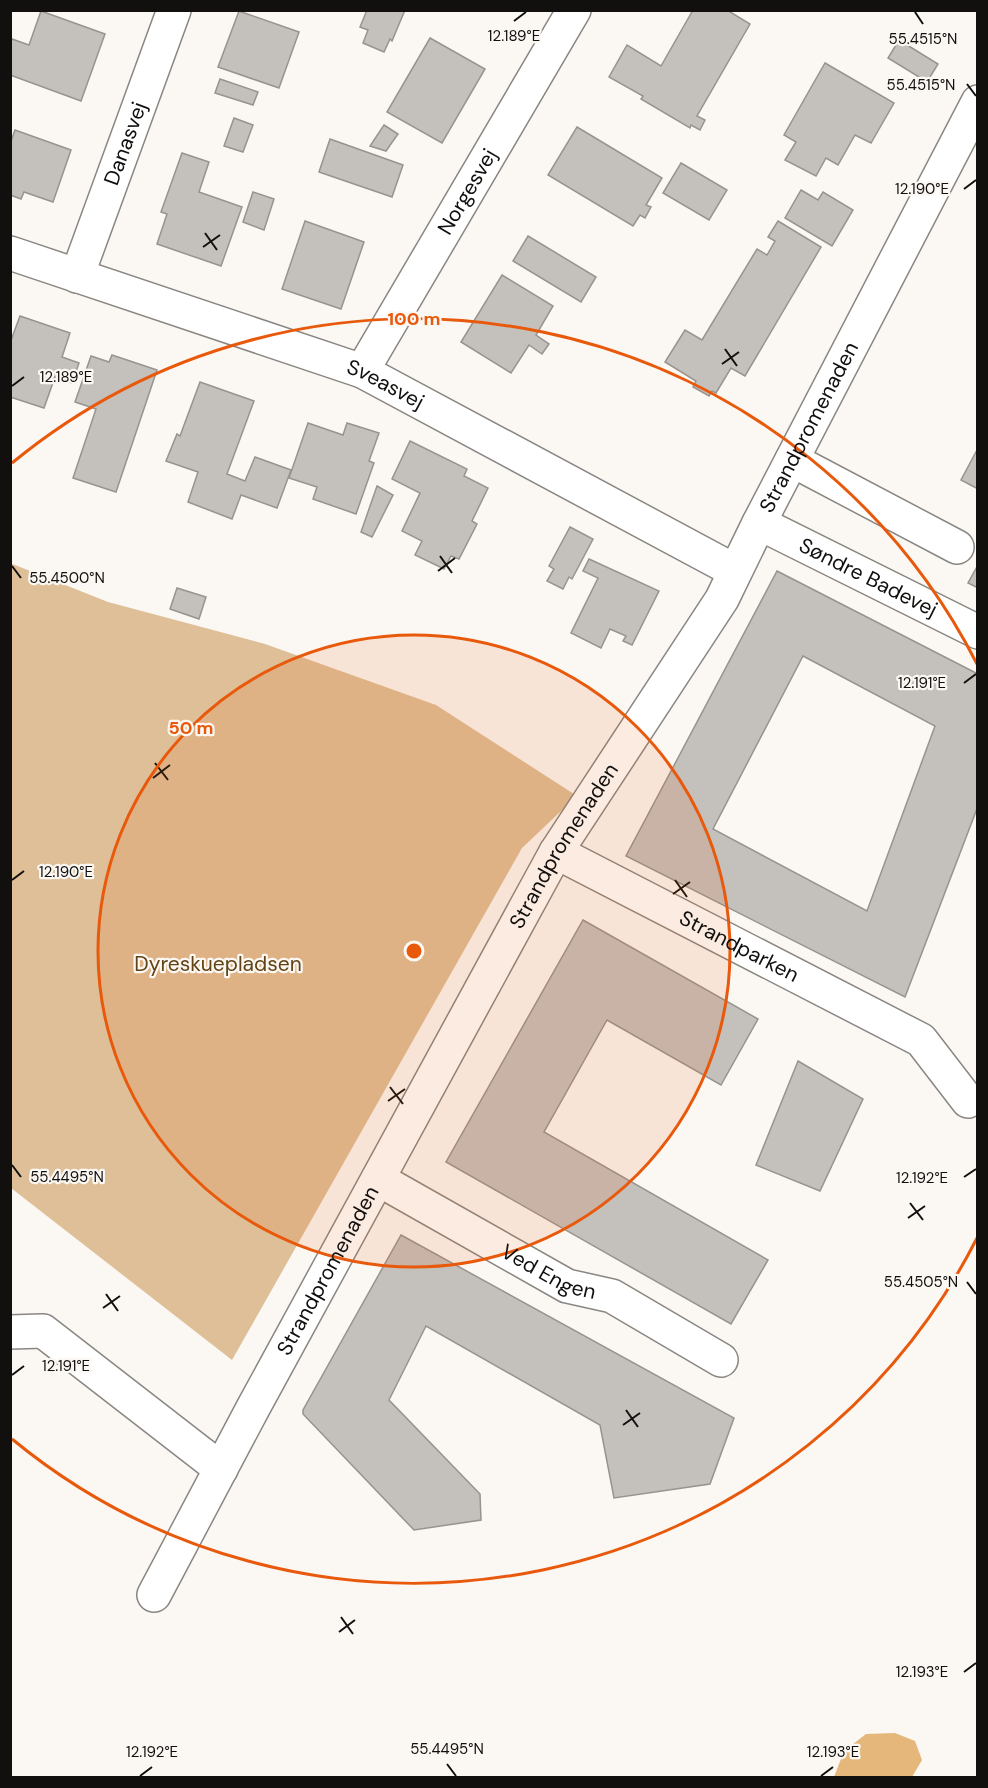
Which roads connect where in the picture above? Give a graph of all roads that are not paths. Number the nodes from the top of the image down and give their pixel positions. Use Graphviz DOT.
graph roads {
  1 [pos="174,10"];
  2 [pos="573,10"];
  3 [pos="978,102"];
  4 [pos="10,253"];
  5 [pos="77,276"];
  6 [pos="362,371"];
  7 [pos="792,460"];
  8 [pos="759,523"];
  9 [pos="957,547"];
  10 [pos="735,571"];
  11 [pos="978,632"];
  12 [pos="556,852"];
  13 [pos="968,1101"];
  14 [pos="378,1179"];
  15 [pos="10,1332"];
  16 [pos="721,1360"];
  17 [pos="221,1469"];
  18 [pos="154,1595"];
  1 -- 5 [label="street, Danasvej"];
  2 -- 6 [label="street, Norgesvej"];
  3 -- 7 [label="street, Strandpromenaden"];
  4 -- 5 [label="street, Sveasvej"];
  5 -- 6 [label="street, Sveasvej"];
  6 -- 10 [label="street, Sveasvej"];
  7 -- 8 [label="street, Strandpromenaden"];
  7 -- 9 [label="street"];
  8 -- 10 [label="street, Strandpromenaden"];
  8 -- 11 [label="street, Søndre Badevej"];
  10 -- 12 [label="street, Strandpromenaden"];
  12 -- 13 [label="street, Strandparken"];
  12 -- 14 [label="street, Strandpromenaden"];
  14 -- 16 [label="street, Ved Engen"];
  14 -- 17 [label="street, Strandpromenaden"];
  15 -- 17 [label="street"];
  17 -- 18 [label="street, Strandpromenaden"];
}
